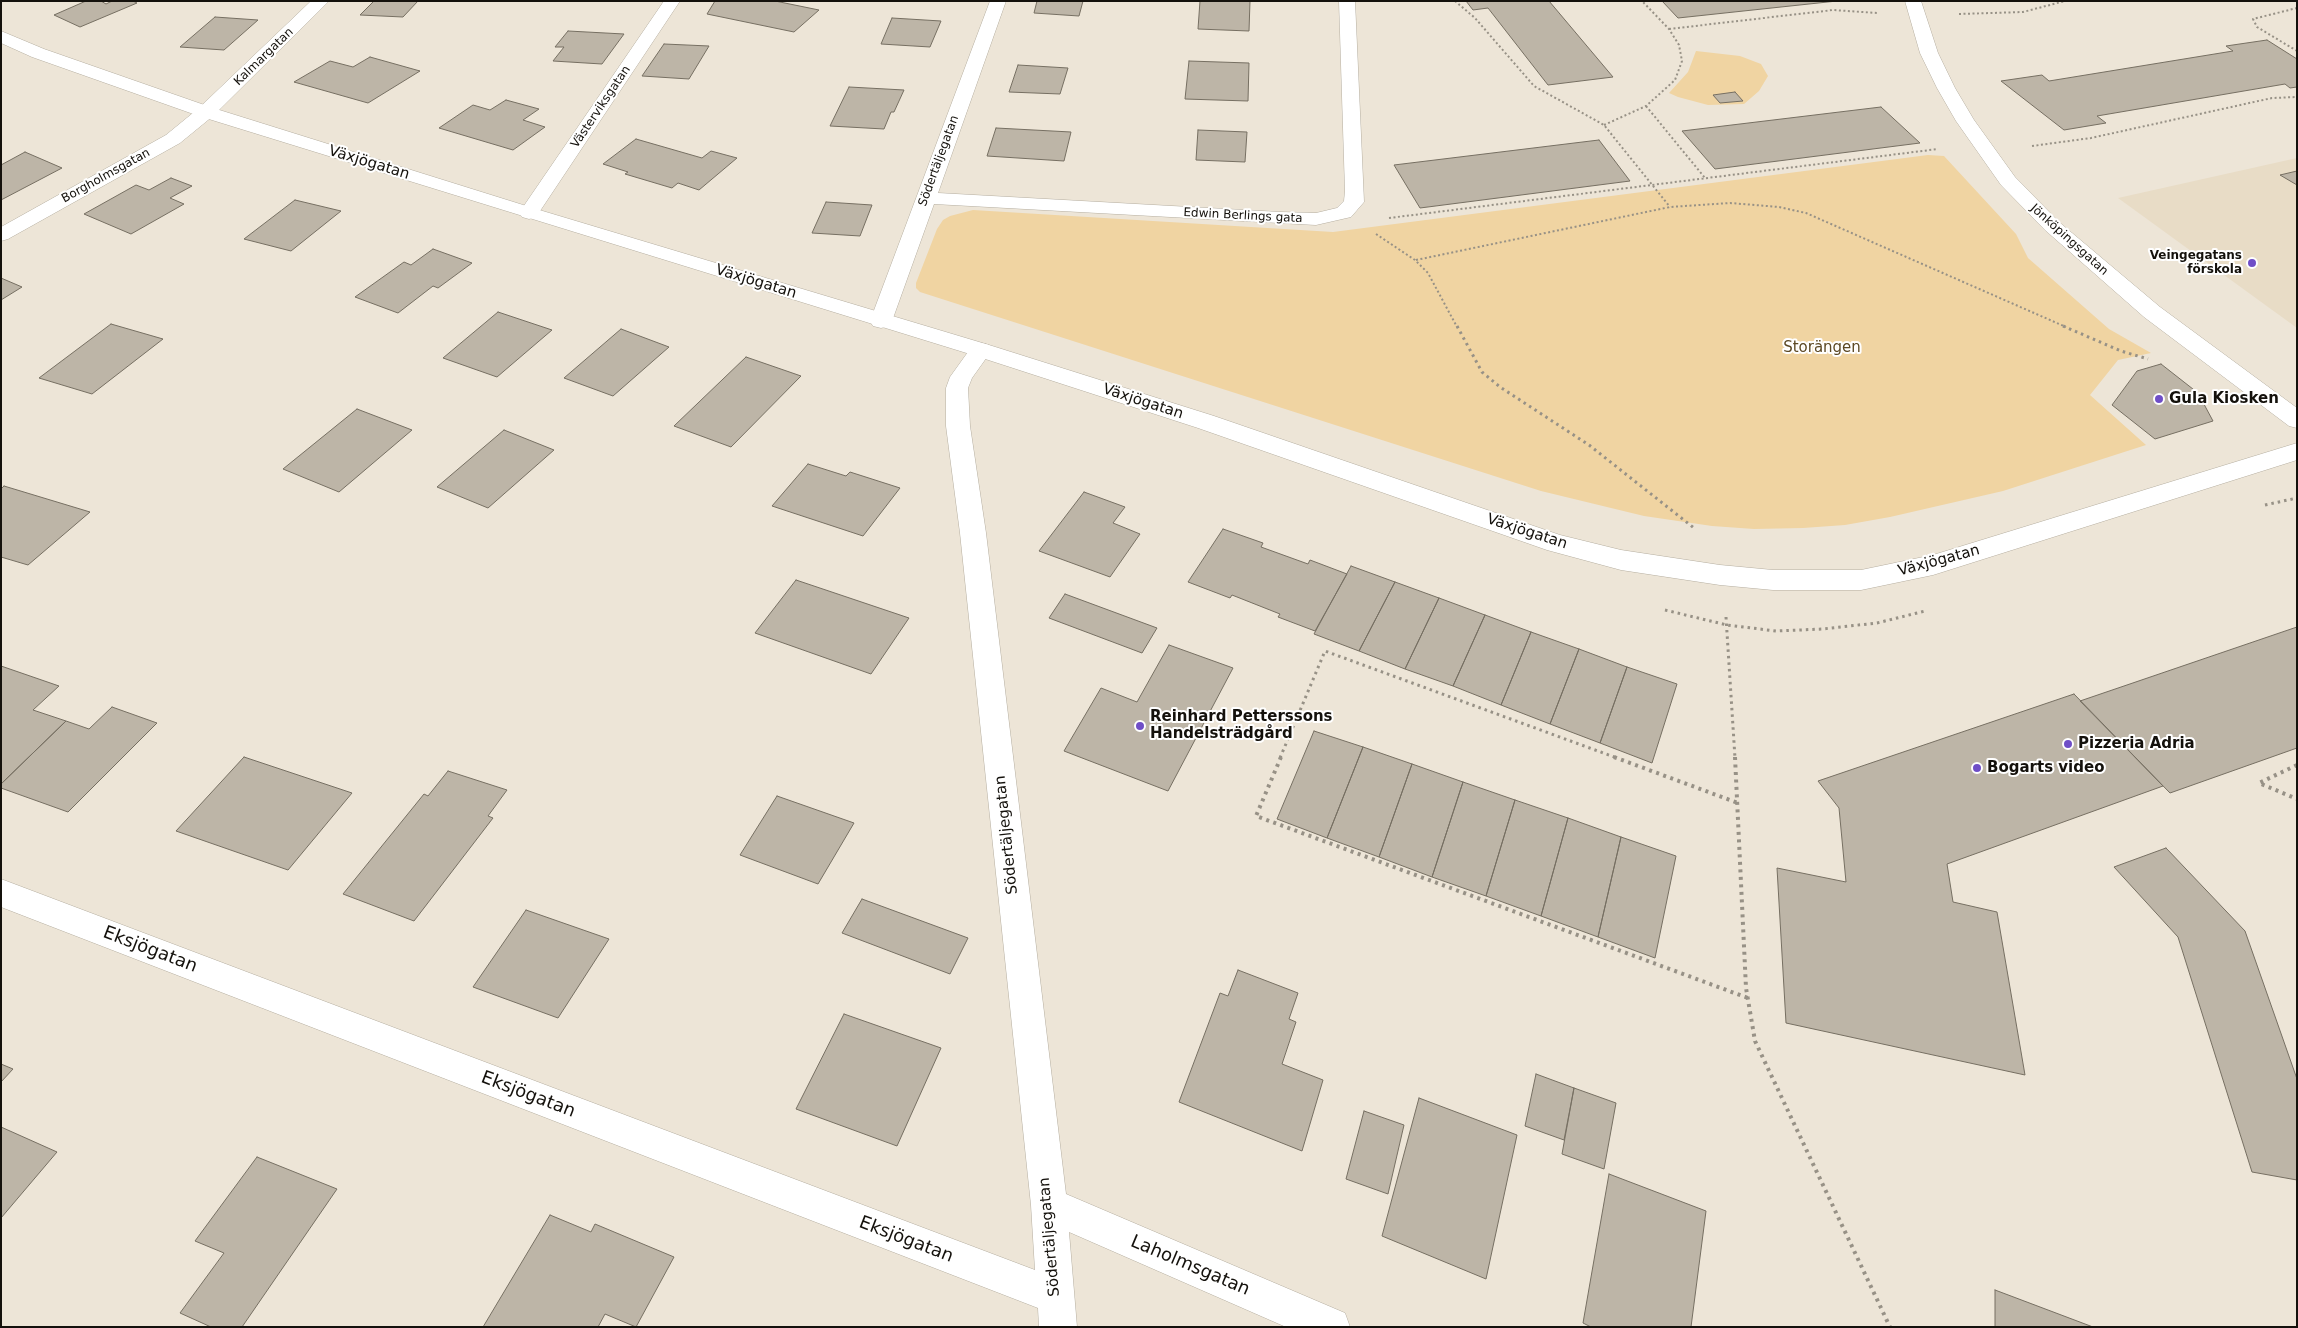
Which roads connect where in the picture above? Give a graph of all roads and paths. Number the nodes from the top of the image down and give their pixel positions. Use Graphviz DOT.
graph roads {
  1 [pos="321,1"];
  2 [pos="672,1"];
  3 [pos="998,1"];
  4 [pos="1347,1"];
  5 [pos="1455,1"];
  6 [pos="1642,1"];
  7 [pos="2065,1"];
  8 [pos="1915,8"];
  9 [pos="2297,8"];
  10 [pos="1669,28"];
  11 [pos="1,36"];
  12 [pos="2297,51"];
  13 [pos="2297,97"];
  14 [pos="1646,106"];
  15 [pos="206,112"];
  16 [pos="1604,124"];
  17 [pos="1983,148"];
  18 [pos="1705,178"];
  19 [pos="1652,185"];
  20 [pos="926,198"];
  21 [pos="1670,207"];
  22 [pos="529,213"];
  23 [pos="1351,218"];
  24 [pos="1,235"];
  25 [pos="1415,260"];
  26 [pos="881,320"];
  27 [pos="2199,348"];
  28 [pos="981,350"];
  29 [pos="2297,420"];
  30 [pos="2297,451"];
  31 [pos="2297,498"];
  32 [pos="2258,507"];
  33 [pos="1720,575"];
  34 [pos="2297,765"];
  35 [pos="2297,799"];
  36 [pos="1738,803"];
  37 [pos="1,893"];
  38 [pos="1748,998"];
  39 [pos="1048,1205"];
  40 [pos="1056,1312"];
  41 [pos="1331,1327"];
  42 [pos="1890,1327"];
  1 -- 15 [label="street, Kalmargatan"];
  2 -- 22 [label="street, Västerviksgatan"];
  3 -- 20 [label="street, Södertäljegatan"];
  4 -- 23 [label="street"];
  5 -- 16 [label="path"];
  6 -- 10 [label="path"];
  7 -- 8 [label="path"];
  8 -- 10 [label="path"];
  8 -- 17 [label="street, Jönköpingsgatan"];
  9 -- 12 [label="path"];
  10 -- 14 [label="path"];
  11 -- 15 [label="street, Växjögatan"];
  13 -- 17 [label="path"];
  14 -- 16 [label="path"];
  14 -- 18 [label="path"];
  15 -- 22 [label="street, Växjögatan"];
  15 -- 24 [label="street, Borgholmsgatan"];
  16 -- 19 [label="path"];
  17 -- 18 [label="path"];
  17 -- 27 [label="street, Jönköpingsgatan"];
  18 -- 19 [label="path"];
  19 -- 21 [label="path"];
  19 -- 23 [label="path"];
  20 -- 23 [label="street, Edwin Berlings gata"];
  20 -- 26 [label="street, Södertäljegatan"];
  21 -- 25 [label="path"];
  21 -- 27 [label="path"];
  22 -- 26 [label="street, Växjögatan"];
  23 -- 25 [label="path"];
  25 -- 33 [label="path"];
  26 -- 28 [label="street, Växjögatan"];
  27 -- 29 [label="street, Jönköpingsgatan"];
  28 -- 33 [label="street, Växjögatan"];
  28 -- 39 [label="street, Södertäljegatan"];
  30 -- 33 [label="street, Växjögatan"];
  31 -- 32 [label="path"];
  33 -- 36 [label="path"];
  34 -- 35 [label="path"];
  36 -- 38 [label="path"];
  36 -- 38 [label="path"];
  37 -- 40 [label="street, Eksjögatan"];
  38 -- 42 [label="path"];
  39 -- 40 [label="street, Södertäljegatan"];
  39 -- 41 [label="street, Laholmsgatan"];
}
